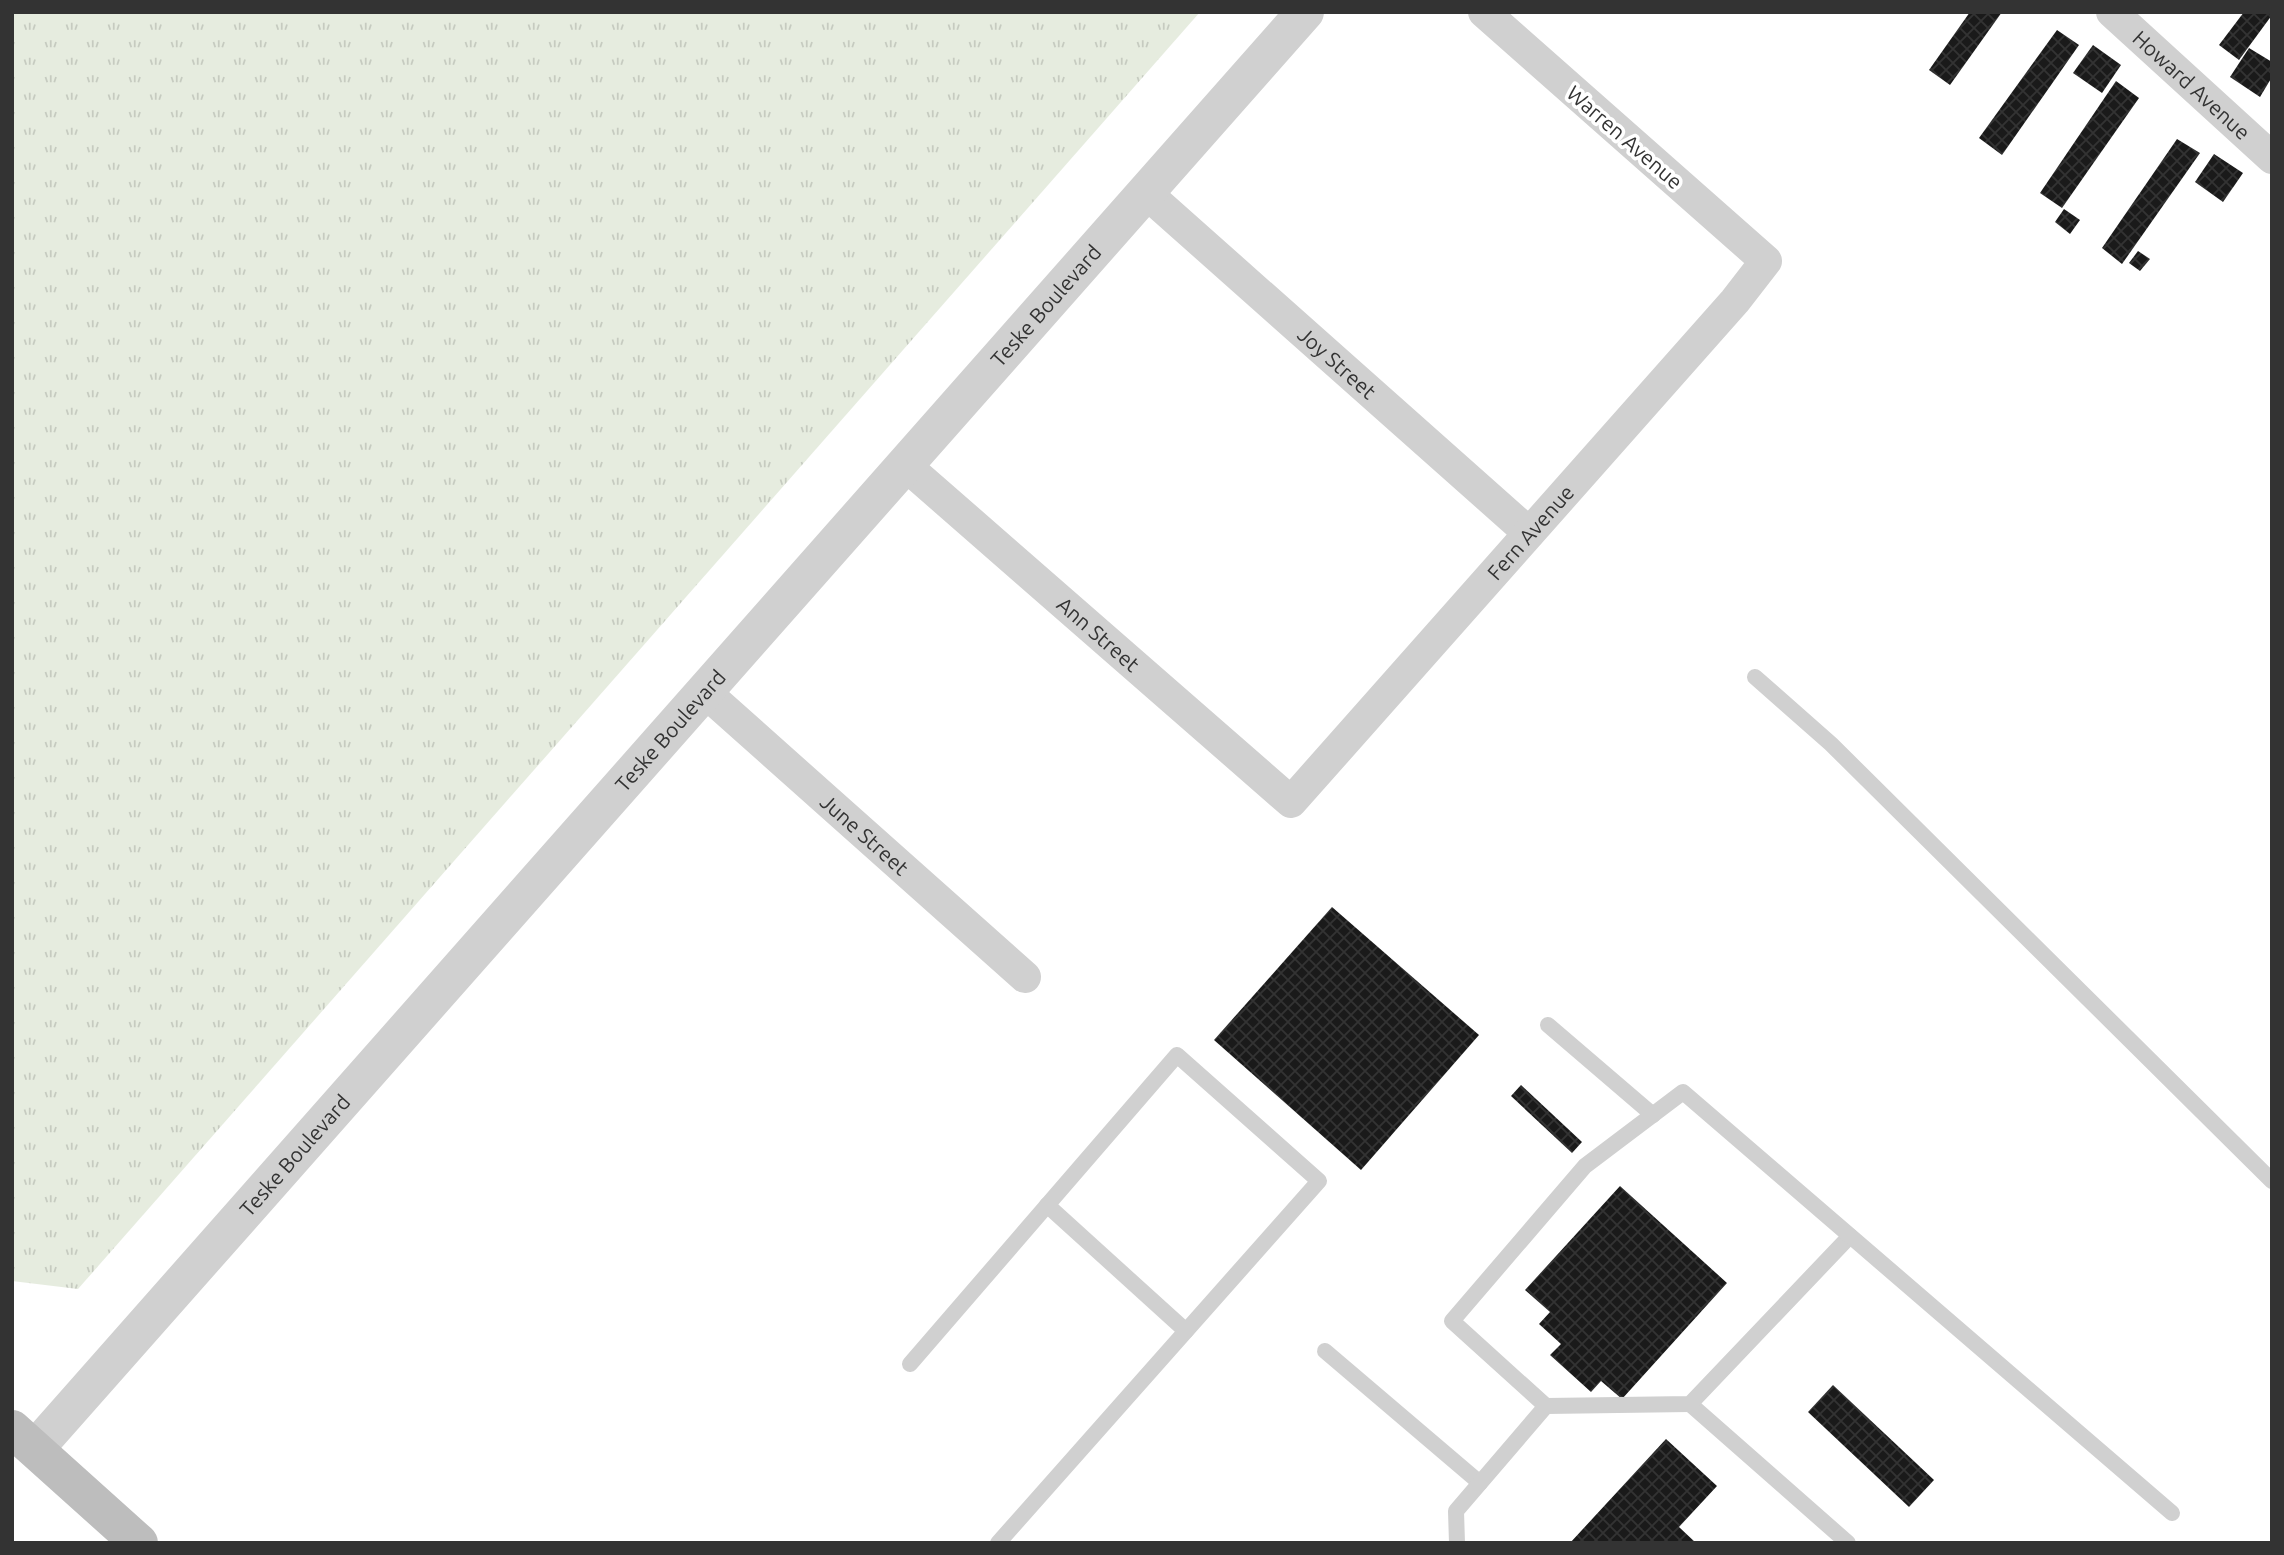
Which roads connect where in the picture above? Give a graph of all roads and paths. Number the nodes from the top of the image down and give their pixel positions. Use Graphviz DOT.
graph roads {
  1 [pos="1305,12"];
  2 [pos="1485,12"];
  3 [pos="2112,12"];
  4 [pos="2272,158"];
  5 [pos="1146,191"];
  6 [pos="1766,261"];
  7 [pos="905,465"];
  8 [pos="1529,533"];
  9 [pos="1755,677"];
  10 [pos="705,692"];
  11 [pos="1291,802"];
  12 [pos="1025,977"];
  13 [pos="1548,1025"];
  14 [pos="1653,1115"];
  15 [pos="2272,1181"];
  16 [pos="1047,1205"];
  17 [pos="1850,1236"];
  18 [pos="1186,1331"];
  19 [pos="1325,1350"];
  20 [pos="910,1364"];
  21 [pos="1690,1404"];
  22 [pos="1546,1406"];
  23 [pos="24,1439"];
  24 [pos="1480,1483"];
  25 [pos="2172,1513"];
  26 [pos="139,1543"];
  27 [pos="998,1543"];
  28 [pos="1457,1543"];
  29 [pos="1848,1543"];
  1 -- 5 [label="street, Teske Boulevard"];
  2 -- 6 [label="street, Warren Avenue"];
  3 -- 4 [label="street, Howard Avenue"];
  5 -- 7 [label="street, Teske Boulevard"];
  5 -- 8 [label="street, Joy Street"];
  6 -- 8 [label="street, Fern Avenue"];
  7 -- 10 [label="street, Teske Boulevard"];
  7 -- 11 [label="street, Ann Street"];
  8 -- 11 [label="street, Fern Avenue"];
  9 -- 15 [label="lane"];
  10 -- 12 [label="street, June Street"];
  10 -- 23 [label="street, Teske Boulevard"];
  13 -- 14 [label="lane"];
  14 -- 17 [label="lane"];
  14 -- 22 [label="lane"];
  16 -- 18 [label="lane"];
  16 -- 18 [label="lane"];
  16 -- 20 [label="lane"];
  17 -- 21 [label="lane"];
  17 -- 25 [label="lane"];
  18 -- 27 [label="lane"];
  19 -- 24 [label="lane"];
  21 -- 22 [label="lane"];
  21 -- 29 [label="lane"];
  22 -- 24 [label="lane"];
  23 -- 26 [label="main road"];
  24 -- 28 [label="lane"];
}
